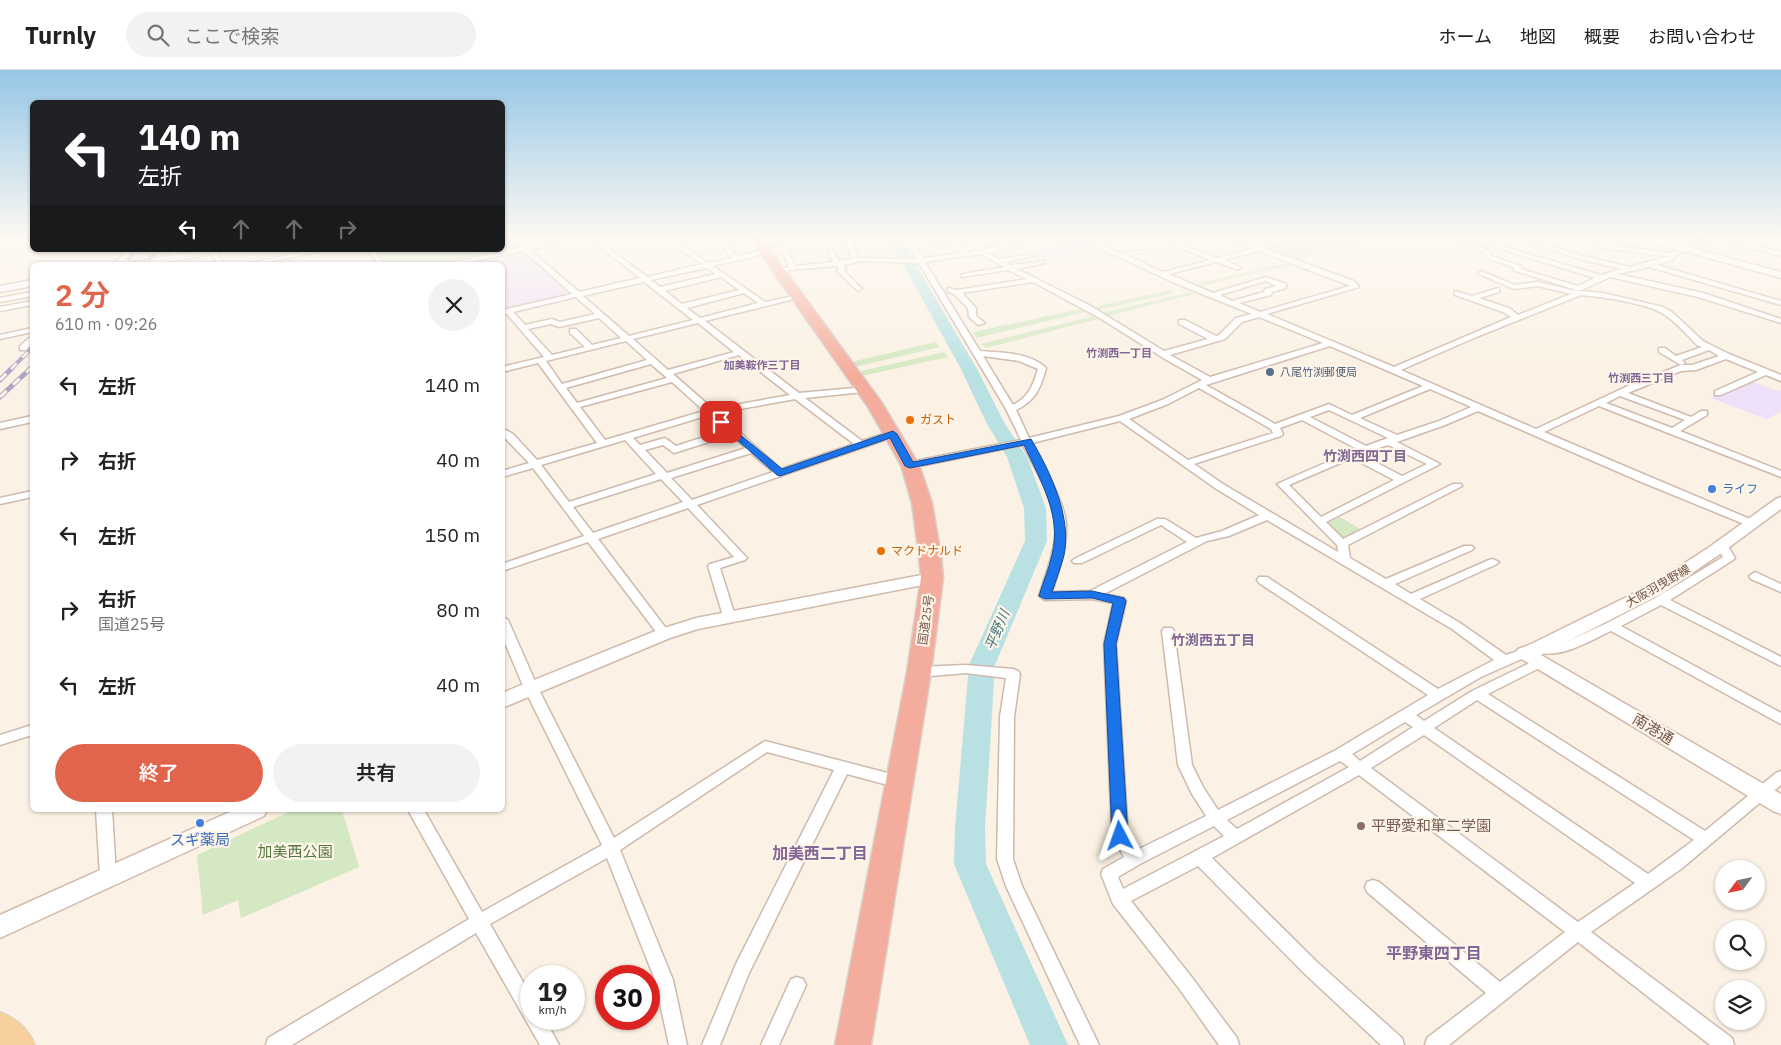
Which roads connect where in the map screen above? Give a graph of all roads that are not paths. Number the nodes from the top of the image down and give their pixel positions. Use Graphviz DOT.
graph roads {
  1 [pos="24,284"];
  2 [pos="566,284"];
  3 [pos="619,284"];
  4 [pos="651,284"];
  5 [pos="681,284"];
  6 [pos="736,284"];
  7 [pos="792,284"];
  8 [pos="854,284"];
  9 [pos="937,284"];
  10 [pos="944,284"];
  11 [pos="1004,284"];
  12 [pos="1041,284"];
  13 [pos="1188,284"];
  14 [pos="1248,284"];
  15 [pos="1279,284"];
  16 [pos="1353,284"];
  17 [pos="1508,284"];
  18 [pos="1531,284"];
  19 [pos="1540,284"];
  20 [pos="1563,284"];
  21 [pos="1590,284"];
  22 [pos="1655,284"];
  23 [pos="1715,284"];
  24 [pos="1524,285"];
  25 [pos="0,289"];
  26 [pos="858,289"];
  27 [pos="658,290"];
  28 [pos="1496,290"];
  29 [pos="1580,290"];
  30 [pos="745,291"];
  31 [pos="957,292"];
  32 [pos="1458,292"];
  33 [pos="30,294"];
  34 [pos="577,294"];
  35 [pos="1213,295"];
  36 [pos="798,298"];
  37 [pos="1472,298"];
  38 [pos="0,300"];
  39 [pos="30,303"];
  40 [pos="1232,303"];
  41 [pos="1781,303"];
  42 [pos="764,304"];
  43 [pos="680,307"];
  44 [pos="970,307"];
  45 [pos="0,309"];
  46 [pos="952,309"];
  47 [pos="505,311"];
  48 [pos="1259,314"];
  49 [pos="601,315"];
  50 [pos="1517,318"];
  51 [pos="698,321"];
  52 [pos="1781,321"];
  53 [pos="1182,322"];
  54 [pos="981,323"];
  55 [pos="523,328"];
  56 [pos="30,330"];
  57 [pos="573,331"];
  58 [pos="0,337"];
  59 [pos="628,339"];
  60 [pos="1215,339"];
  61 [pos="30,342"];
  62 [pos="1331,343"];
  63 [pos="23,348"];
  64 [pos="590,348"];
  65 [pos="1708,348"];
  66 [pos="1662,350"];
  67 [pos="742,352"];
  68 [pos="979,353"];
  69 [pos="1164,354"];
  70 [pos="1726,356"];
  71 [pos="550,358"];
  72 [pos="1676,359"];
  73 [pos="541,361"];
  74 [pos="653,361"];
  75 [pos="1686,367"];
  76 [pos="505,369"];
  77 [pos="1396,370"];
  78 [pos="1765,372"];
  79 [pos="670,376"];
  80 [pos="1781,378"];
  81 [pos="1209,380"];
  82 [pos="1199,385"];
  83 [pos="560,386"];
  84 [pos="1431,386"];
  85 [pos="863,389"];
  86 [pos="1620,393"];
  87 [pos="1718,393"];
  88 [pos="797,396"];
  89 [pos="1600,403"];
  90 [pos="575,406"];
  91 [pos="1479,407"];
  92 [pos="1011,409"];
  93 [pos="711,412"];
  94 [pos="1704,413"];
  95 [pos="1303,416"];
  96 [pos="1122,418"];
  97 [pos="1352,418"];
  98 [pos="30,419"];
  99 [pos="1692,420"];
  100 [pos="0,426"];
  101 [pos="1274,427"];
  102 [pos="732,431"];
  103 [pos="1537,432"];
  104 [pos="1672,432"];
  105 [pos="505,434"];
  106 [pos="893,434"];
  107 [pos="627,437"];
  108 [pos="1393,440"];
  109 [pos="1026,442"];
  110 [pos="603,444"];
  111 [pos="861,445"];
  112 [pos="638,449"];
  113 [pos="754,449"];
  114 [pos="1365,449"];
  115 [pos="1352,454"];
  116 [pos="535,464"];
  117 [pos="1187,464"];
  118 [pos="910,466"];
  119 [pos="505,473"];
  120 [pos="780,473"];
  121 [pos="1781,474"];
  122 [pos="664,476"];
  123 [pos="1401,480"];
  124 [pos="1457,486"];
  125 [pos="30,494"];
  126 [pos="0,501"];
  127 [pos="1781,502"];
  128 [pos="690,504"];
  129 [pos="567,506"];
  130 [pos="1266,516"];
  131 [pos="1320,521"];
  132 [pos="1753,524"];
  133 [pos="591,538"];
  134 [pos="1195,542"];
  135 [pos="1342,544"];
  136 [pos="1722,545"];
  137 [pos="1468,548"];
  138 [pos="1345,560"];
  139 [pos="1078,561"];
  140 [pos="1493,562"];
  141 [pos="505,567"];
  142 [pos="1755,576"];
  143 [pos="932,578"];
  144 [pos="1263,580"];
  145 [pos="1386,584"];
  146 [pos="1781,588"];
  147 [pos="1092,595"];
  148 [pos="1410,599"];
  149 [pos="1661,600"];
  150 [pos="729,616"];
  151 [pos="1611,626"];
  152 [pos="505,627"];
  153 [pos="1168,631"];
  154 [pos="664,634"];
  155 [pos="1533,655"];
  156 [pos="1503,660"];
  157 [pos="1781,662"];
  158 [pos="919,672"];
  159 [pos="531,688"];
  160 [pos="1477,694"];
  161 [pos="1438,695"];
  162 [pos="505,700"];
  163 [pos="1407,716"];
  164 [pos="1781,718"];
  165 [pos="1425,728"];
  166 [pos="30,731"];
  167 [pos="0,740"];
  168 [pos="1341,754"];
  169 [pos="843,767"];
  170 [pos="1360,768"];
  171 [pos="901,783"];
  172 [pos="1773,788"];
  173 [pos="1781,805"];
  174 [pos="104,812"];
  175 [pos="252,812"];
  176 [pos="417,812"];
  177 [pos="1215,818"];
  178 [pos="1235,838"];
  179 [pos="1705,839"];
  180 [pos="611,848"];
  181 [pos="1200,857"];
  182 [pos="1134,859"];
  183 [pos="108,876"];
  184 [pos="1648,883"];
  185 [pos="1373,887"];
  186 [pos="1119,899"];
  187 [pos="479,922"];
  188 [pos="0,927"];
  189 [pos="1578,932"];
  190 [pos="797,985"];
  191 [pos="1500,993"];
  192 [pos="520,994"];
  193 [pos="0,1027"];
  194 [pos="541,1030"];
  195 [pos="20,1045"];
  196 [pos="275,1045"];
  197 [pos="550,1045"];
  198 [pos="678,1045"];
  199 [pos="712,1045"];
  200 [pos="770,1045"];
  201 [pos="853,1045"];
  202 [pos="1090,1045"];
  203 [pos="1230,1045"];
  204 [pos="1395,1045"];
  205 [pos="1434,1045"];
  206 [pos="1725,1045"];
  1 -- 25 [label="street"];
  2 -- 34 [label="street"];
  3 -- 34 [label="street"];
  4 -- 27 [label="street"];
  5 -- 27 [label="street"];
  6 -- 30 [label="street"];
  7 -- 36 [label="highway, 国道25号"];
  8 -- 26 [label="street"];
  9 -- 46 [label="street"];
  10 -- 31 [label="street"];
  11 -- 31 [label="street"];
  12 -- 69 [label="street"];
  13 -- 35 [label="street"];
  14 -- 35 [label="street"];
  15 -- 40 [label="street"];
  16 -- 48 [label="street"];
  17 -- 24 [label="street"];
  18 -- 24 [label="street"];
  19 -- 29 [label="street"];
  20 -- 29 [label="street"];
  21 -- 29 [label="street"];
  22 -- 52 [label="street"];
  23 -- 41 [label="street"];
  27 -- 43 [label="street"];
  28 -- 37 [label="street"];
  29 -- 50 [label="street"];
  29 -- 65 [label="street"];
  30 -- 42 [label="street"];
  30 -- 43 [label="street"];
  31 -- 44 [label="street"];
  32 -- 37 [label="street"];
  33 -- 38 [label="street"];
  34 -- 47 [label="street"];
  34 -- 49 [label="street"];
  35 -- 40 [label="street"];
  36 -- 42 [label="street"];
  36 -- 85 [label="highway, 国道25号"];
  37 -- 50 [label="street"];
  39 -- 45 [label="street"];
  40 -- 48 [label="street"];
  42 -- 51 [label="street"];
  43 -- 51 [label="street"];
  44 -- 46 [label="street"];
  44 -- 54 [label="street"];
  46 -- 68 [label="street"];
  47 -- 55 [label="street"];
  48 -- 60 [label="street"];
  48 -- 62 [label="street"];
  49 -- 55 [label="street"];
  49 -- 59 [label="street"];
  50 -- 77 [label="street"];
  51 -- 59 [label="street"];
  51 -- 67 [label="street"];
  53 -- 60 [label="street"];
  55 -- 71 [label="street"];
  56 -- 58 [label="street"];
  57 -- 64 [label="street"];
  59 -- 64 [label="street"];
  59 -- 74 [label="street"];
  60 -- 69 [label="street"];
  61 -- 63 [label="street"];
  62 -- 77 [label="street"];
  62 -- 81 [label="street"];
  64 -- 71 [label="street"];
  65 -- 70 [label="street"];
  65 -- 72 [label="street"];
  66 -- 72 [label="street"];
  67 -- 79 [label="street"];
  67 -- 88 [label="street"];
  68 -- 92 [label="street"];
  68 -- 92 [label="street"];
  69 -- 81 [label="street"];
  70 -- 75 [label="street"];
  70 -- 78 [label="street"];
  71 -- 73 [label="street"];
  72 -- 75 [label="street"];
  73 -- 76 [label="street"];
  73 -- 83 [label="street"];
  74 -- 79 [label="street"];
  74 -- 83 [label="street"];
  75 -- 86 [label="street"];
  77 -- 84 [label="street"];
  78 -- 80 [label="street"];
  78 -- 87 [label="street"];
  79 -- 90 [label="street"];
  79 -- 93 [label="street"];
  81 -- 82 [label="street"];
  82 -- 96 [label="street"];
  82 -- 101 [label="street"];
  83 -- 90 [label="street"];
  84 -- 91 [label="street"];
  84 -- 97 [label="street"];
  85 -- 88 [label="street"];
  85 -- 106 [label="highway, 国道25号"];
  86 -- 89 [label="street"];
  86 -- 99 [label="street"];
  88 -- 93 [label="street"];
  88 -- 111 [label="street"];
  89 -- 103 [label="street"];
  89 -- 104 [label="street"];
  90 -- 110 [label="street"];
  91 -- 103 [label="street"];
  91 -- 108 [label="street"];
  92 -- 109 [label="street"];
  93 -- 102 [label="street"];
  93 -- 107 [label="street"];
  94 -- 99 [label="street"];
  95 -- 97 [label="street"];
  95 -- 101 [label="street"];
  95 -- 114 [label="street"];
  96 -- 109 [label="street"];
  96 -- 117 [label="street"];
  97 -- 108 [label="street"];
  98 -- 100 [label="street"];
  99 -- 104 [label="street"];
  101 -- 117 [label="street"];
  102 -- 112 [label="street"];
  102 -- 113 [label="street"];
  103 -- 132 [label="street"];
  104 -- 121 [label="street"];
  105 -- 116 [label="street"];
  106 -- 111 [label="street"];
  106 -- 118 [label="highway, 国道25号"];
  107 -- 110 [label="street"];
  107 -- 112 [label="street"];
  108 -- 114 [label="street"];
  108 -- 123 [label="street"];
  109 -- 118 [label="street"];
  109 -- 147 [label="street"];
  110 -- 116 [label="street"];
  111 -- 120 [label="street"];
  112 -- 122 [label="street"];
  113 -- 120 [label="street"];
  113 -- 122 [label="street"];
  114 -- 115 [label="street"];
  115 -- 123 [label="street"];
  115 -- 131 [label="street"];
  116 -- 119 [label="street"];
  116 -- 129 [label="street"];
  117 -- 130 [label="street"];
  118 -- 143 [label="highway, 国道25号"];
  120 -- 128 [label="street"];
  122 -- 128 [label="street"];
  122 -- 129 [label="street"];
  123 -- 131 [label="street"];
  124 -- 135 [label="street"];
  125 -- 126 [label="street"];
  127 -- 132 [label="street, 大阪羽曳野線"];
  128 -- 133 [label="street"];
  128 -- 150 [label="street"];
  129 -- 133 [label="street"];
  130 -- 134 [label="street"];
  130 -- 138 [label="street"];
  131 -- 135 [label="street"];
  132 -- 136 [label="street, 大阪羽曳野線"];
  133 -- 141 [label="street"];
  133 -- 154 [label="street"];
  134 -- 139 [label="street"];
  134 -- 147 [label="street"];
  135 -- 138 [label="street"];
  136 -- 149 [label="street"];
  136 -- 155 [label="street, 大阪羽曳野線"];
  137 -- 145 [label="street"];
  138 -- 145 [label="street"];
  140 -- 148 [label="street"];
  142 -- 146 [label="street"];
  143 -- 150 [label="street"];
  143 -- 158 [label="highway, 国道25号"];
  144 -- 161 [label="street"];
  145 -- 148 [label="street"];
  147 -- 182 [label="street"];
  148 -- 156 [label="street"];
  149 -- 151 [label="street"];
  149 -- 157 [label="street"];
  150 -- 154 [label="street"];
  151 -- 155 [label="street"];
  151 -- 164 [label="street"];
  152 -- 159 [label="street"];
  153 -- 177 [label="street"];
  154 -- 159 [label="street"];
  155 -- 156 [label="street"];
  155 -- 160 [label="street"];
  155 -- 172 [label="street, 南港通"];
  156 -- 161 [label="street"];
  158 -- 171 [label="highway, 国道25号"];
  158 -- 202 [label="street"];
  159 -- 162 [label="street"];
  159 -- 180 [label="street"];
  160 -- 165 [label="street"];
  160 -- 179 [label="street"];
  161 -- 163 [label="street"];
  163 -- 165 [label="street"];
  163 -- 168 [label="street"];
  165 -- 170 [label="street"];
  165 -- 184 [label="street"];
  166 -- 167 [label="street"];
  168 -- 170 [label="street"];
  168 -- 177 [label="street"];
  169 -- 171 [label="street"];
  169 -- 180 [label="street"];
  169 -- 199 [label="street"];
  170 -- 178 [label="street"];
  170 -- 189 [label="street"];
  171 -- 201 [label="highway, 国道25号"];
  172 -- 173 [label="street, 南港通"];
  172 -- 179 [label="street"];
  174 -- 183 [label="street"];
  175 -- 183 [label="street"];
  176 -- 187 [label="street"];
  177 -- 178 [label="street"];
  177 -- 182 [label="street"];
  178 -- 181 [label="street"];
  179 -- 184 [label="street"];
  180 -- 187 [label="street"];
  180 -- 198 [label="street"];
  181 -- 186 [label="street"];
  181 -- 204 [label="street"];
  182 -- 186 [label="street"];
  183 -- 188 [label="street"];
  184 -- 189 [label="street"];
  185 -- 191 [label="street"];
  186 -- 203 [label="street"];
  187 -- 192 [label="street"];
  187 -- 196 [label="street"];
  189 -- 191 [label="street"];
  189 -- 206 [label="street"];
  190 -- 200 [label="street"];
  191 -- 205 [label="street"];
  193 -- 195 [label="main road"];
  194 -- 197 [label="street"];
}
